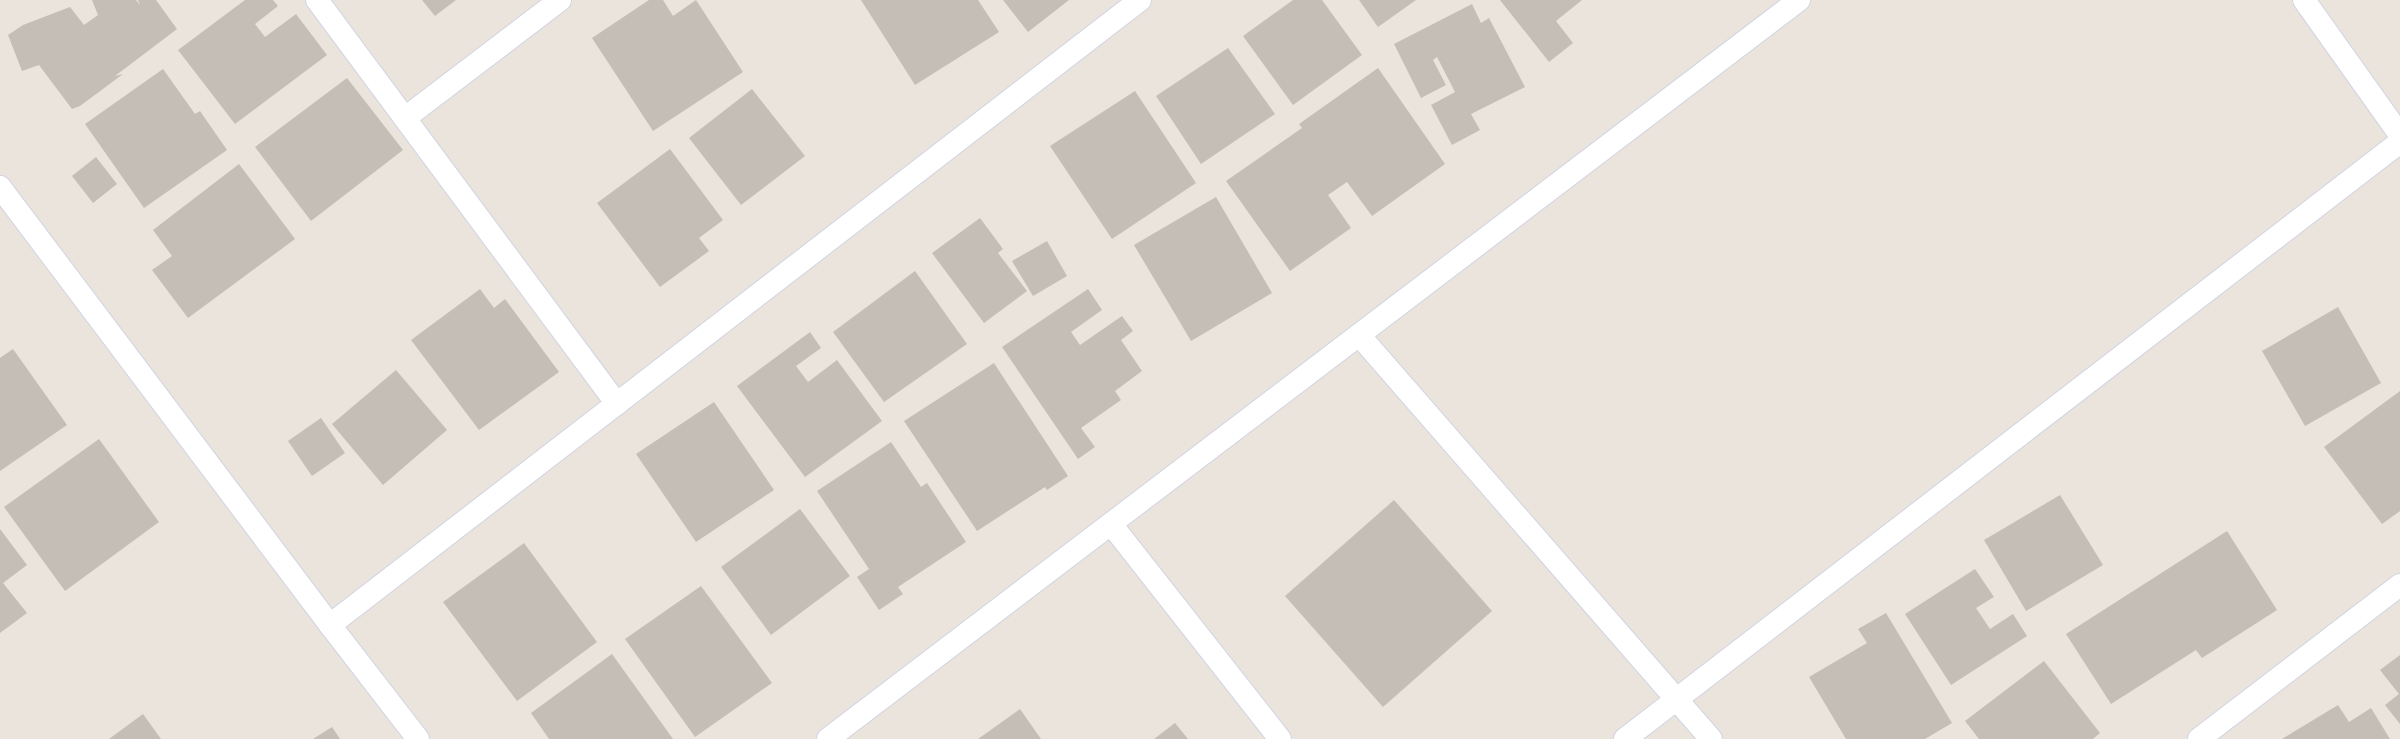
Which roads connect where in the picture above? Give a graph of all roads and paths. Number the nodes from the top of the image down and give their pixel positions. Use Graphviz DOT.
graph roads {
  1 [pos="318,0"];
  2 [pos="560,0"];
  3 [pos="1140,0"];
  4 [pos="1799,0"];
  5 [pos="2304,0"];
  6 [pos="405,118"];
  7 [pos="2400,134"];
  8 [pos="2400,142"];
  9 [pos="0,187"];
  10 [pos="1359,335"];
  11 [pos="617,404"];
  12 [pos="1110,524"];
  13 [pos="2400,585"];
  14 [pos="330,625"];
  15 [pos="1676,700"];
  16 [pos="418,739"];
  17 [pos="828,739"];
  18 [pos="1280,739"];
  19 [pos="1625,739"];
  20 [pos="1711,739"];
  21 [pos="2199,739"];
  1 -- 6 [label="street"];
  2 -- 6 [label="street"];
  3 -- 11 [label="street"];
  4 -- 10 [label="street"];
  5 -- 7 [label="street"];
  6 -- 11 [label="street"];
  8 -- 15 [label="street"];
  9 -- 14 [label="street"];
  10 -- 12 [label="street"];
  10 -- 15 [label="street"];
  11 -- 14 [label="street"];
  12 -- 17 [label="street"];
  12 -- 18 [label="street"];
  13 -- 21 [label="street"];
  14 -- 16 [label="street"];
  15 -- 19 [label="street"];
  15 -- 20 [label="street"];
}
